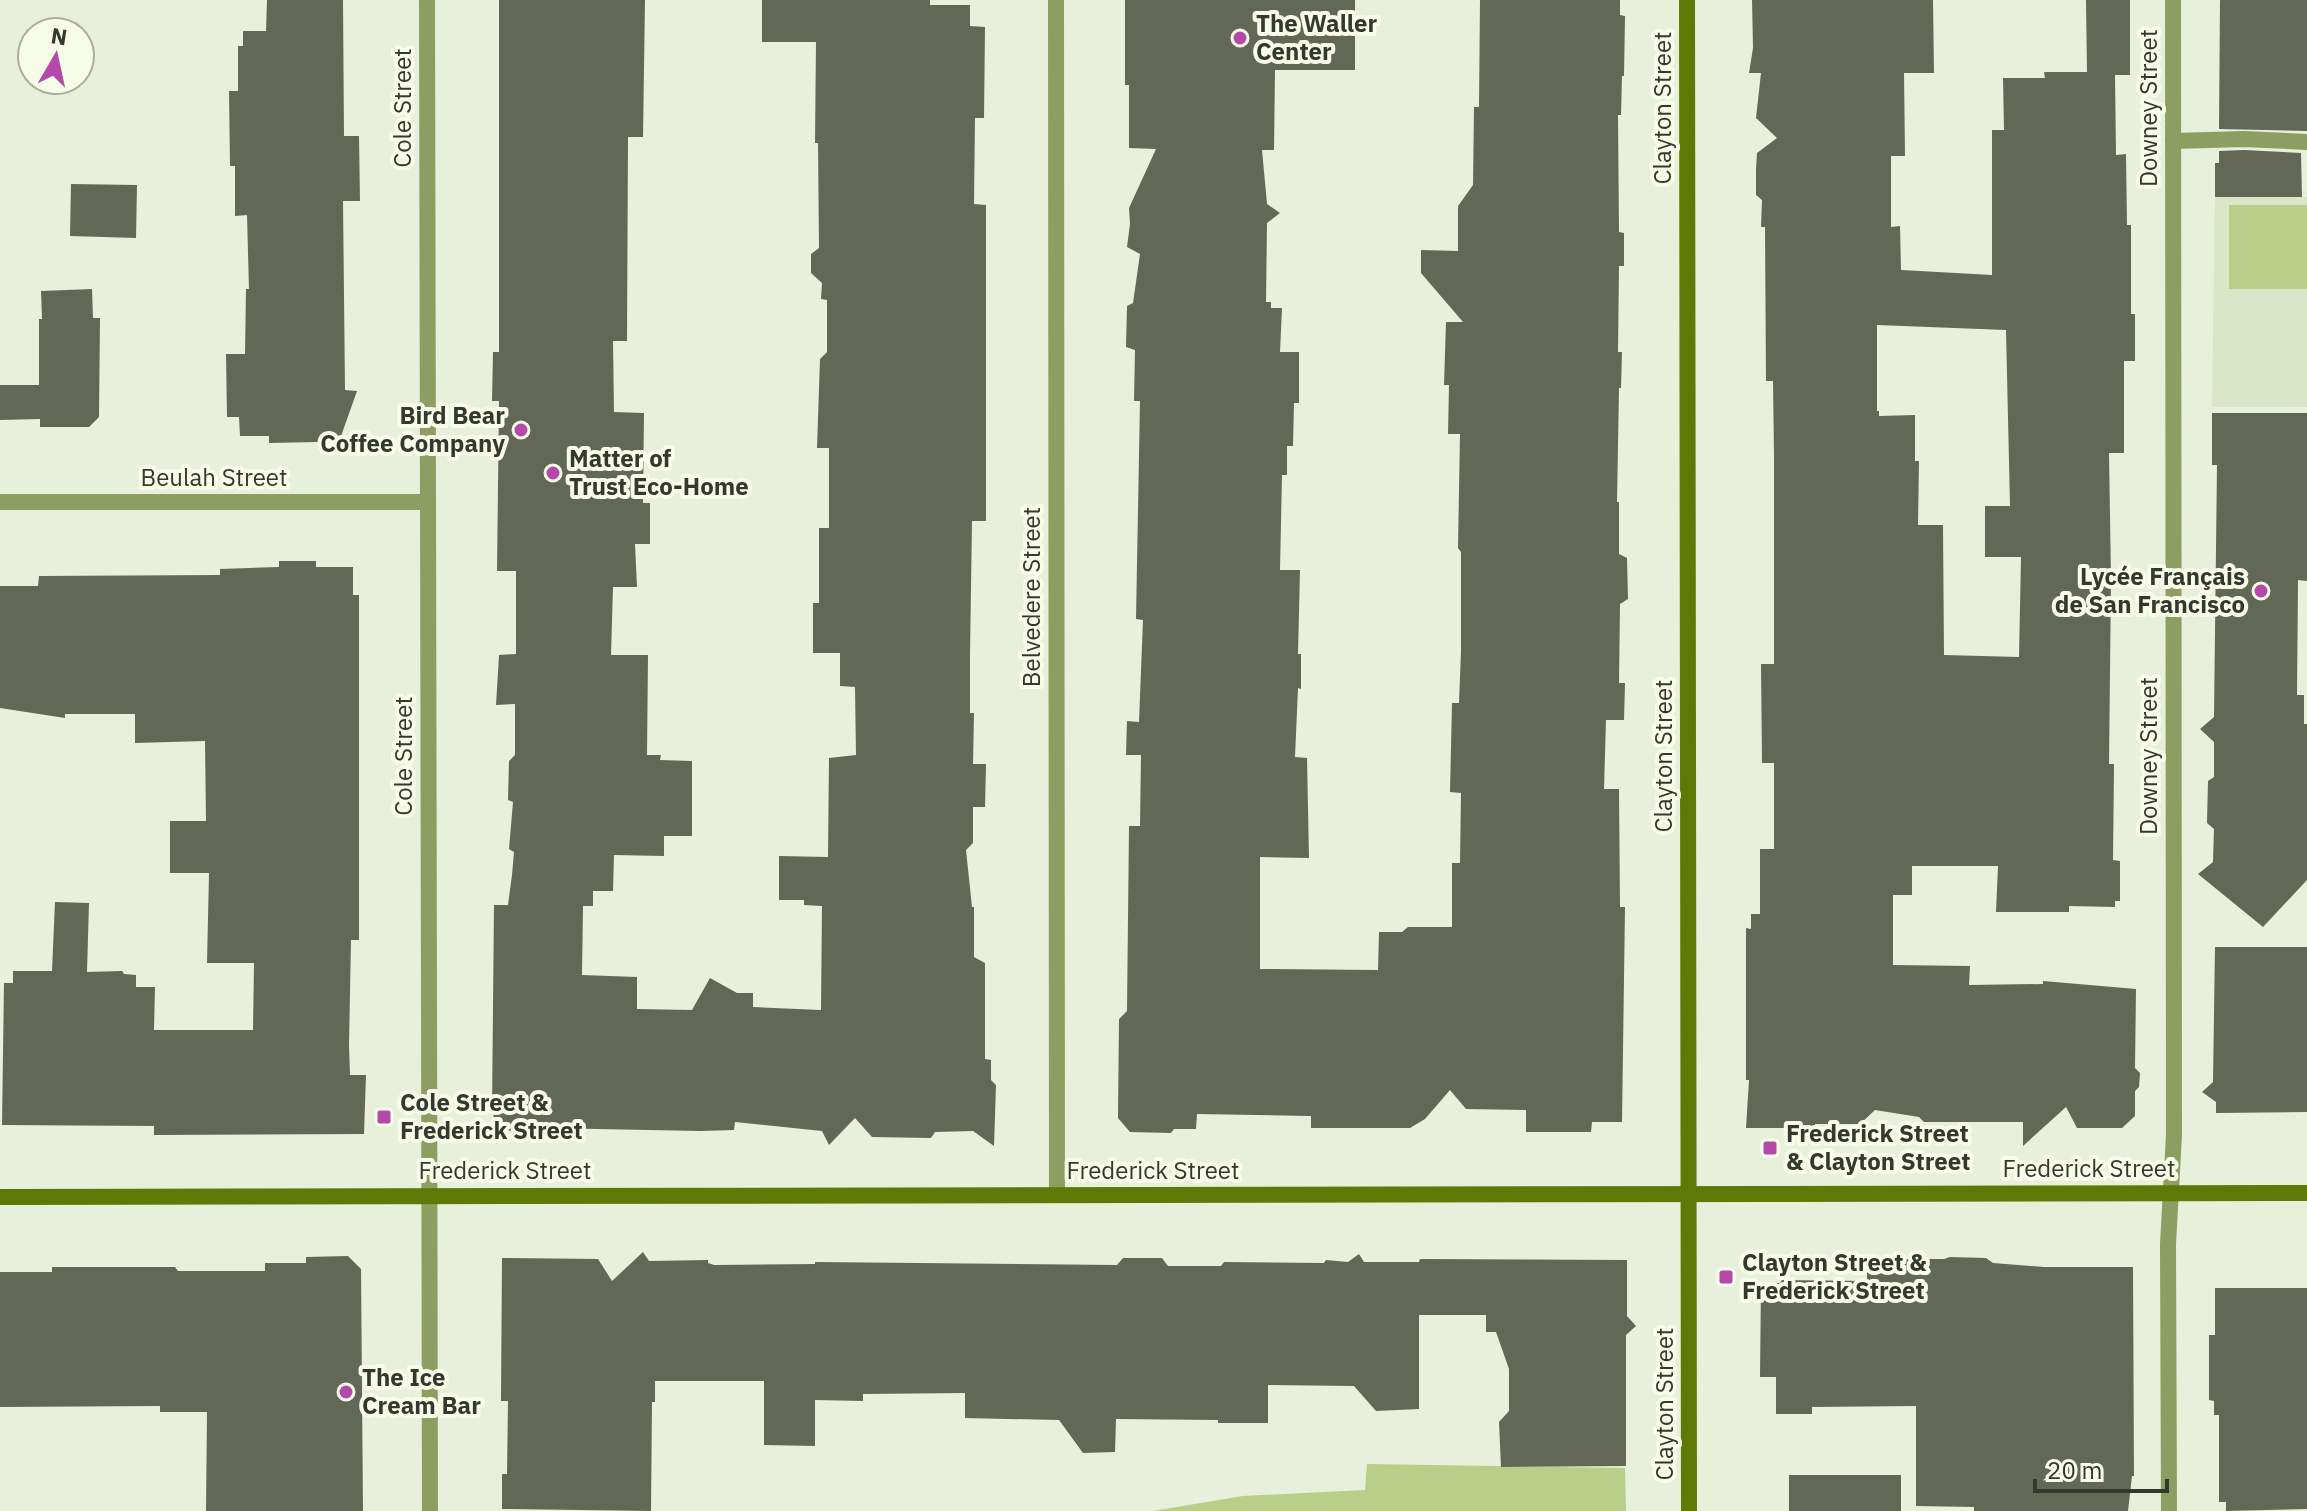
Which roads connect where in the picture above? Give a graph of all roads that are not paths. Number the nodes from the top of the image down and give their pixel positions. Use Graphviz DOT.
graph roads {
  1 [pos="427,0"];
  2 [pos="1056,0"];
  3 [pos="1687,0"];
  4 [pos="2173,0"];
  5 [pos="2173,141"];
  6 [pos="2307,142"];
  7 [pos="0,502"];
  8 [pos="428,502"];
  9 [pos="2171,1193"];
  10 [pos="2307,1193"];
  11 [pos="1689,1194"];
  12 [pos="1057,1195"];
  13 [pos="429,1196"];
  14 [pos="0,1197"];
  15 [pos="430,1511"];
  16 [pos="1689,1511"];
  17 [pos="2169,1511"];
  1 -- 8 [label="street, Cole Street"];
  2 -- 12 [label="street, Belvedere Street"];
  3 -- 11 [label="street, Clayton Street"];
  4 -- 5 [label="street, Downey Street"];
  5 -- 6 [label="street"];
  5 -- 9 [label="street, Downey Street"];
  7 -- 8 [label="street, Beulah Street"];
  8 -- 13 [label="street, Cole Street"];
  9 -- 10 [label="street, Frederick Street"];
  9 -- 11 [label="street, Frederick Street"];
  9 -- 17 [label="street, Downey Street"];
  11 -- 12 [label="street, Frederick Street"];
  11 -- 16 [label="street, Clayton Street"];
  12 -- 13 [label="street, Frederick Street"];
  13 -- 14 [label="street, Frederick Street"];
  13 -- 15 [label="street, Cole Street"];
}
